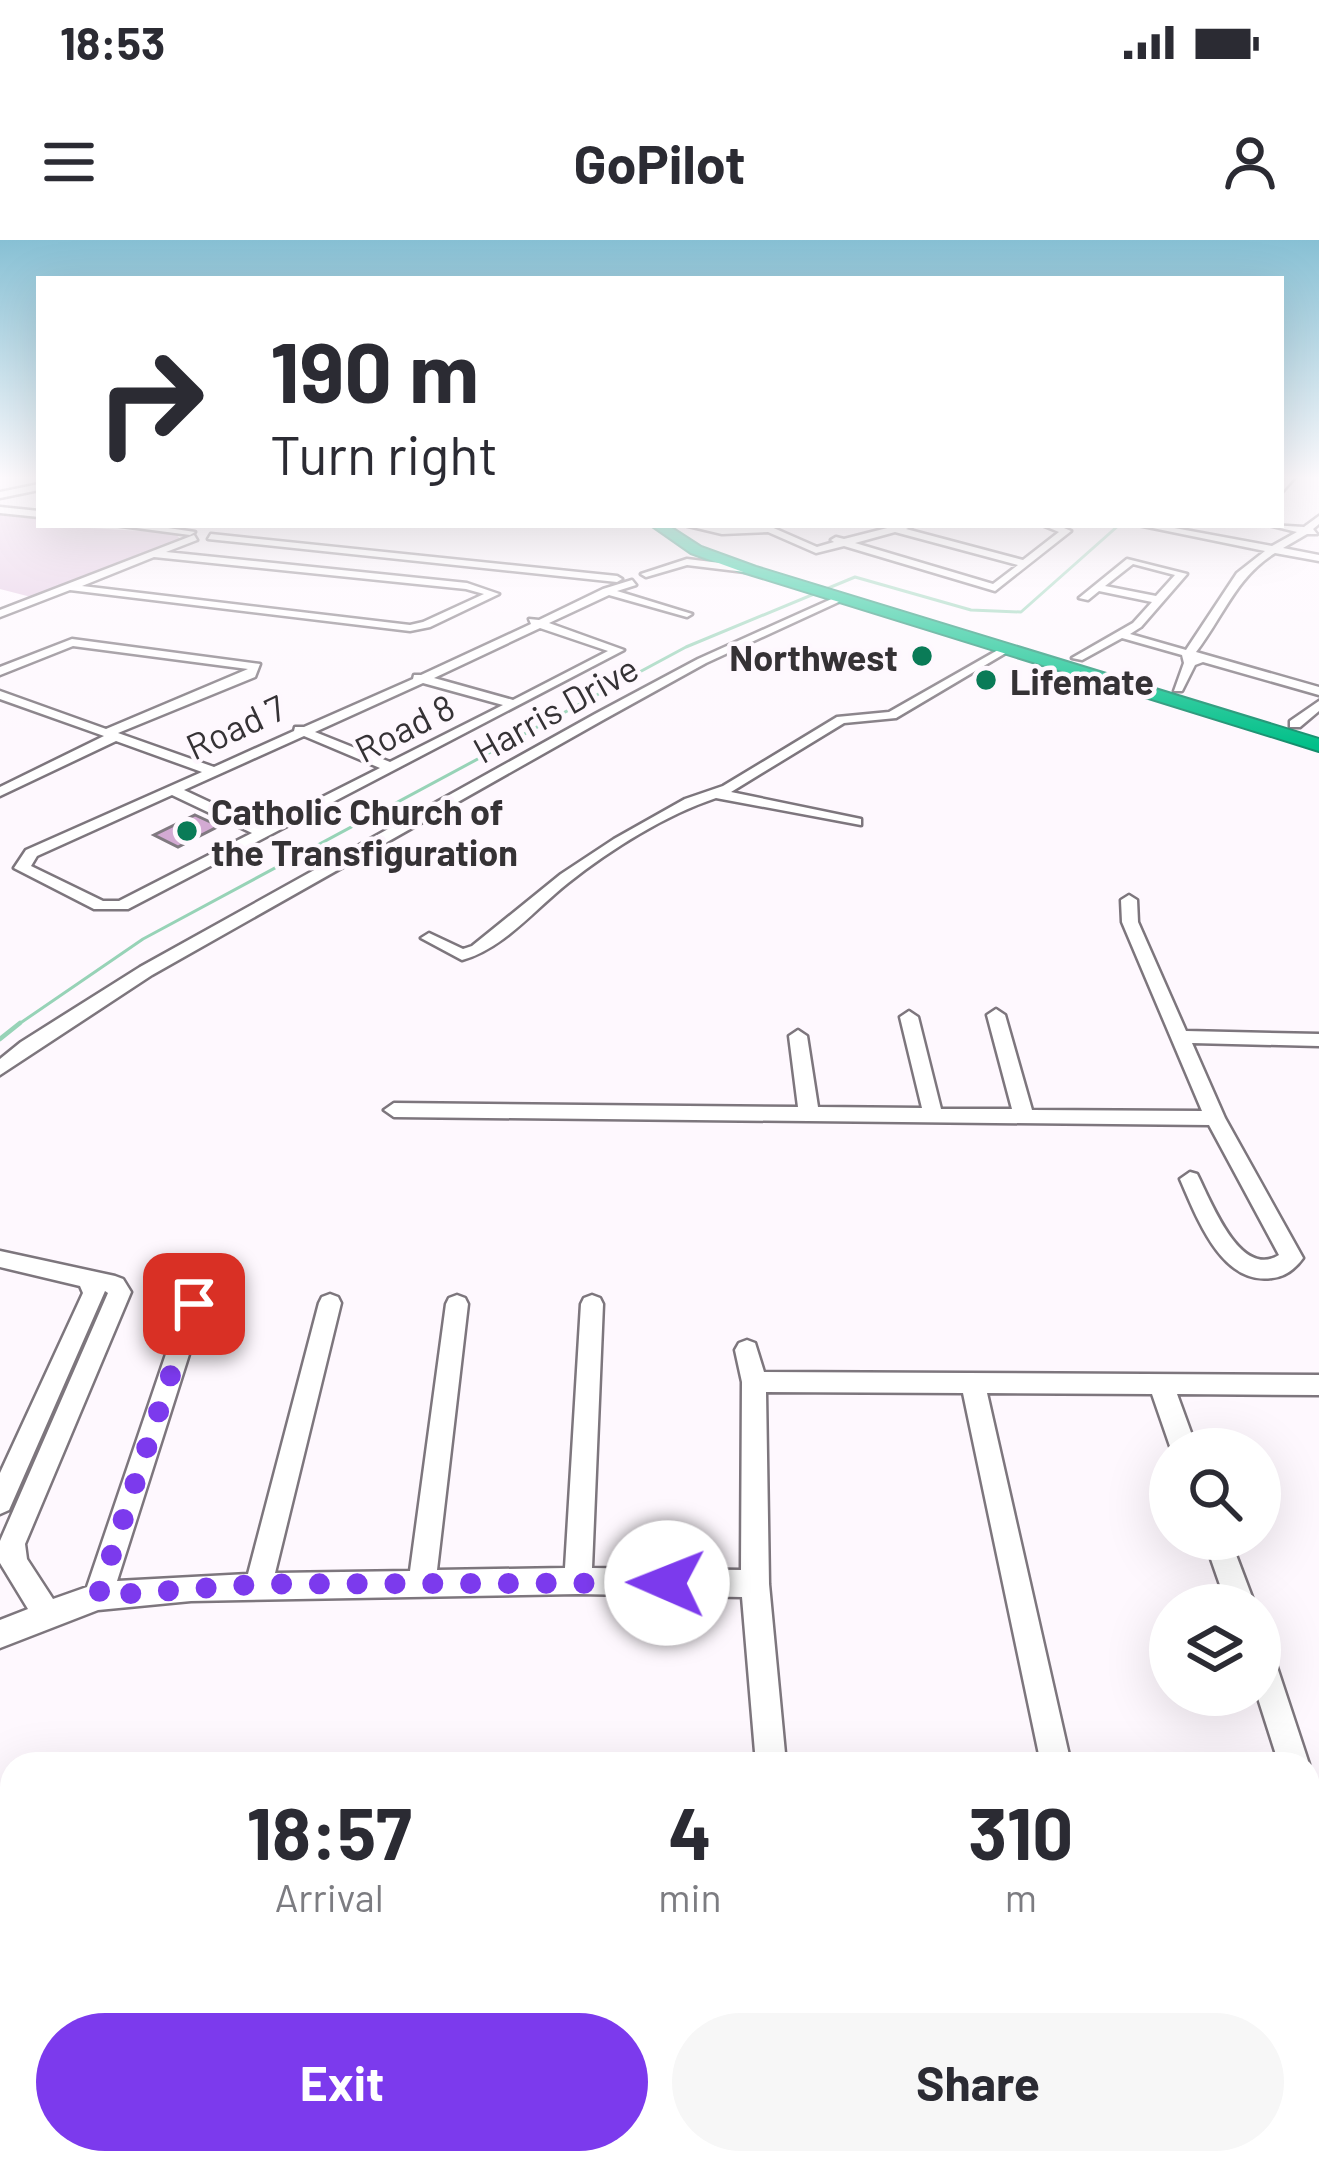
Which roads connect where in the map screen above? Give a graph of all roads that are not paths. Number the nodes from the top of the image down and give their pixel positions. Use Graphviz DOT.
graph roads {
  1 [pos="122,566"];
  2 [pos="273,566"];
  3 [pos="533,566"];
  4 [pos="534,566"];
  5 [pos="649,566"];
  6 [pos="661,566"];
  7 [pos="765,566"];
  8 [pos="772,566"];
  9 [pos="917,566"];
  10 [pos="1023,566"];
  11 [pos="1126,566"];
  12 [pos="1156,566"];
  13 [pos="1251,566"];
  14 [pos="1266,566"];
  15 [pos="629,577"];
  16 [pos="68,587"];
  17 [pos="1099,588"];
  18 [pos="1248,590"];
  19 [pos="604,591"];
  20 [pos="834,591"];
  21 [pos="1084,598"];
  22 [pos="1158,600"];
  23 [pos="0,614"];
  24 [pos="687,614"];
  25 [pos="536,622"];
  26 [pos="1228,622"];
  27 [pos="1119,634"];
  28 [pos="1005,649"];
  29 [pos="1078,658"];
  30 [pos="1193,659"];
  31 [pos="435,670"];
  32 [pos="0,671"];
  33 [pos="418,677"];
  34 [pos="444,684"];
  35 [pos="1178,688"];
  36 [pos="1319,691"];
  37 [pos="0,694"];
  38 [pos="515,704"];
  39 [pos="1319,705"];
  40 [pos="1295,724"];
  41 [pos="300,730"];
  42 [pos="1319,731"];
  43 [pos="111,735"];
  44 [pos="1319,746"];
  45 [pos="390,766"];
  46 [pos="210,770"];
  47 [pos="170,789"];
  48 [pos="0,792"];
  49 [pos="718,794"];
  50 [pos="856,822"];
  51 [pos="262,833"];
  52 [pos="31,853"];
  53 [pos="1129,900"];
  54 [pos="429,938"];
  55 [pos="996,1015"];
  56 [pos="909,1017"];
  57 [pos="798,1036"];
  58 [pos="1180,1036"];
  59 [pos="1319,1040"];
  60 [pos="0,1069"];
  61 [pos="394,1110"];
  62 [pos="809,1114"];
  63 [pos="933,1115"];
  64 [pos="1024,1116"];
  65 [pos="1215,1118"];
  66 [pos="1190,1179"];
  67 [pos="0,1259"];
  68 [pos="329,1303"];
  69 [pos="194,1304"];
  70 [pos="457,1304"];
  71 [pos="592,1304"];
  72 [pos="747,1350"];
  73 [pos="754,1382"];
  74 [pos="973,1384"];
  75 [pos="1161,1385"];
  76 [pos="1319,1385"];
  77 [pos="1176,1428"];
  78 [pos="24,1452"];
  79 [pos="0,1502"];
  80 [pos="578,1581"];
  81 [pos="422,1583"];
  82 [pos="259,1584"];
  83 [pos="755,1584"];
  84 [pos="98,1596"];
  85 [pos="46,1613"];
  86 [pos="0,1634"];
  87 [pos="1279,1716"];
  88 [pos="770,1752"];
  89 [pos="1053,1752"];
  90 [pos="1290,1752"];
  1 -- 16 [label="street"];
  2 -- 16 [label="street"];
  3 -- 15 [label="street"];
  4 -- 15 [label="street"];
  5 -- 15 [label="street, Road 7"];
  6 -- 15 [label="street, Road 7"];
  7 -- 20 [label="highway"];
  8 -- 20 [label="highway"];
  9 -- 10 [label="street"];
  11 -- 17 [label="street"];
  12 -- 22 [label="street"];
  13 -- 30 [label="street"];
  14 -- 18 [label="street"];
  15 -- 19 [label="street, Road 7"];
  16 -- 23 [label="street"];
  17 -- 21 [label="street"];
  17 -- 22 [label="street"];
  19 -- 24 [label="street"];
  19 -- 25 [label="street, Road 7"];
  20 -- 28 [label="highway"];
  20 -- 29 [label="highway"];
  20 -- 60 [label="street, Harris Drive"];
  22 -- 27 [label="street"];
  25 -- 31 [label="street, Road 7"];
  25 -- 38 [label="street, Road 8"];
  26 -- 30 [label="street"];
  27 -- 29 [label="street"];
  27 -- 30 [label="street"];
  28 -- 44 [label="highway"];
  28 -- 49 [label="street"];
  29 -- 35 [label="highway"];
  30 -- 35 [label="street"];
  30 -- 36 [label="street"];
  31 -- 33 [label="street, Road 7"];
  31 -- 34 [label="street"];
  32 -- 43 [label="street"];
  33 -- 34 [label="street"];
  33 -- 41 [label="street, Road 7"];
  34 -- 38 [label="street"];
  35 -- 40 [label="highway"];
  37 -- 43 [label="street"];
  38 -- 45 [label="street, Road 8"];
  39 -- 40 [label="street"];
  40 -- 42 [label="highway"];
  41 -- 45 [label="street"];
  41 -- 46 [label="street, Road 7"];
  43 -- 46 [label="street"];
  43 -- 48 [label="street"];
  45 -- 51 [label="street, Road 8"];
  46 -- 47 [label="street, Road 7"];
  47 -- 51 [label="street"];
  47 -- 52 [label="street, Road 7"];
  49 -- 50 [label="street"];
  49 -- 54 [label="street"];
  51 -- 52 [label="street, Road 8"];
  53 -- 58 [label="street"];
  55 -- 64 [label="street"];
  56 -- 63 [label="street"];
  57 -- 62 [label="street"];
  58 -- 59 [label="street"];
  58 -- 65 [label="street"];
  61 -- 62 [label="street"];
  62 -- 63 [label="street"];
  63 -- 64 [label="street"];
  64 -- 65 [label="street"];
  65 -- 66 [label="street"];
  67 -- 78 [label="street"];
  68 -- 82 [label="street"];
  69 -- 84 [label="street"];
  70 -- 81 [label="street"];
  71 -- 80 [label="street"];
  72 -- 73 [label="street"];
  73 -- 74 [label="street"];
  73 -- 83 [label="street"];
  74 -- 75 [label="street"];
  74 -- 89 [label="street"];
  75 -- 76 [label="street"];
  75 -- 77 [label="street"];
  78 -- 79 [label="street"];
  78 -- 85 [label="street"];
  80 -- 81 [label="street"];
  80 -- 83 [label="street"];
  81 -- 82 [label="street"];
  82 -- 84 [label="street"];
  83 -- 88 [label="street"];
  84 -- 85 [label="street"];
  85 -- 86 [label="street"];
  87 -- 90 [label="street"];
}
